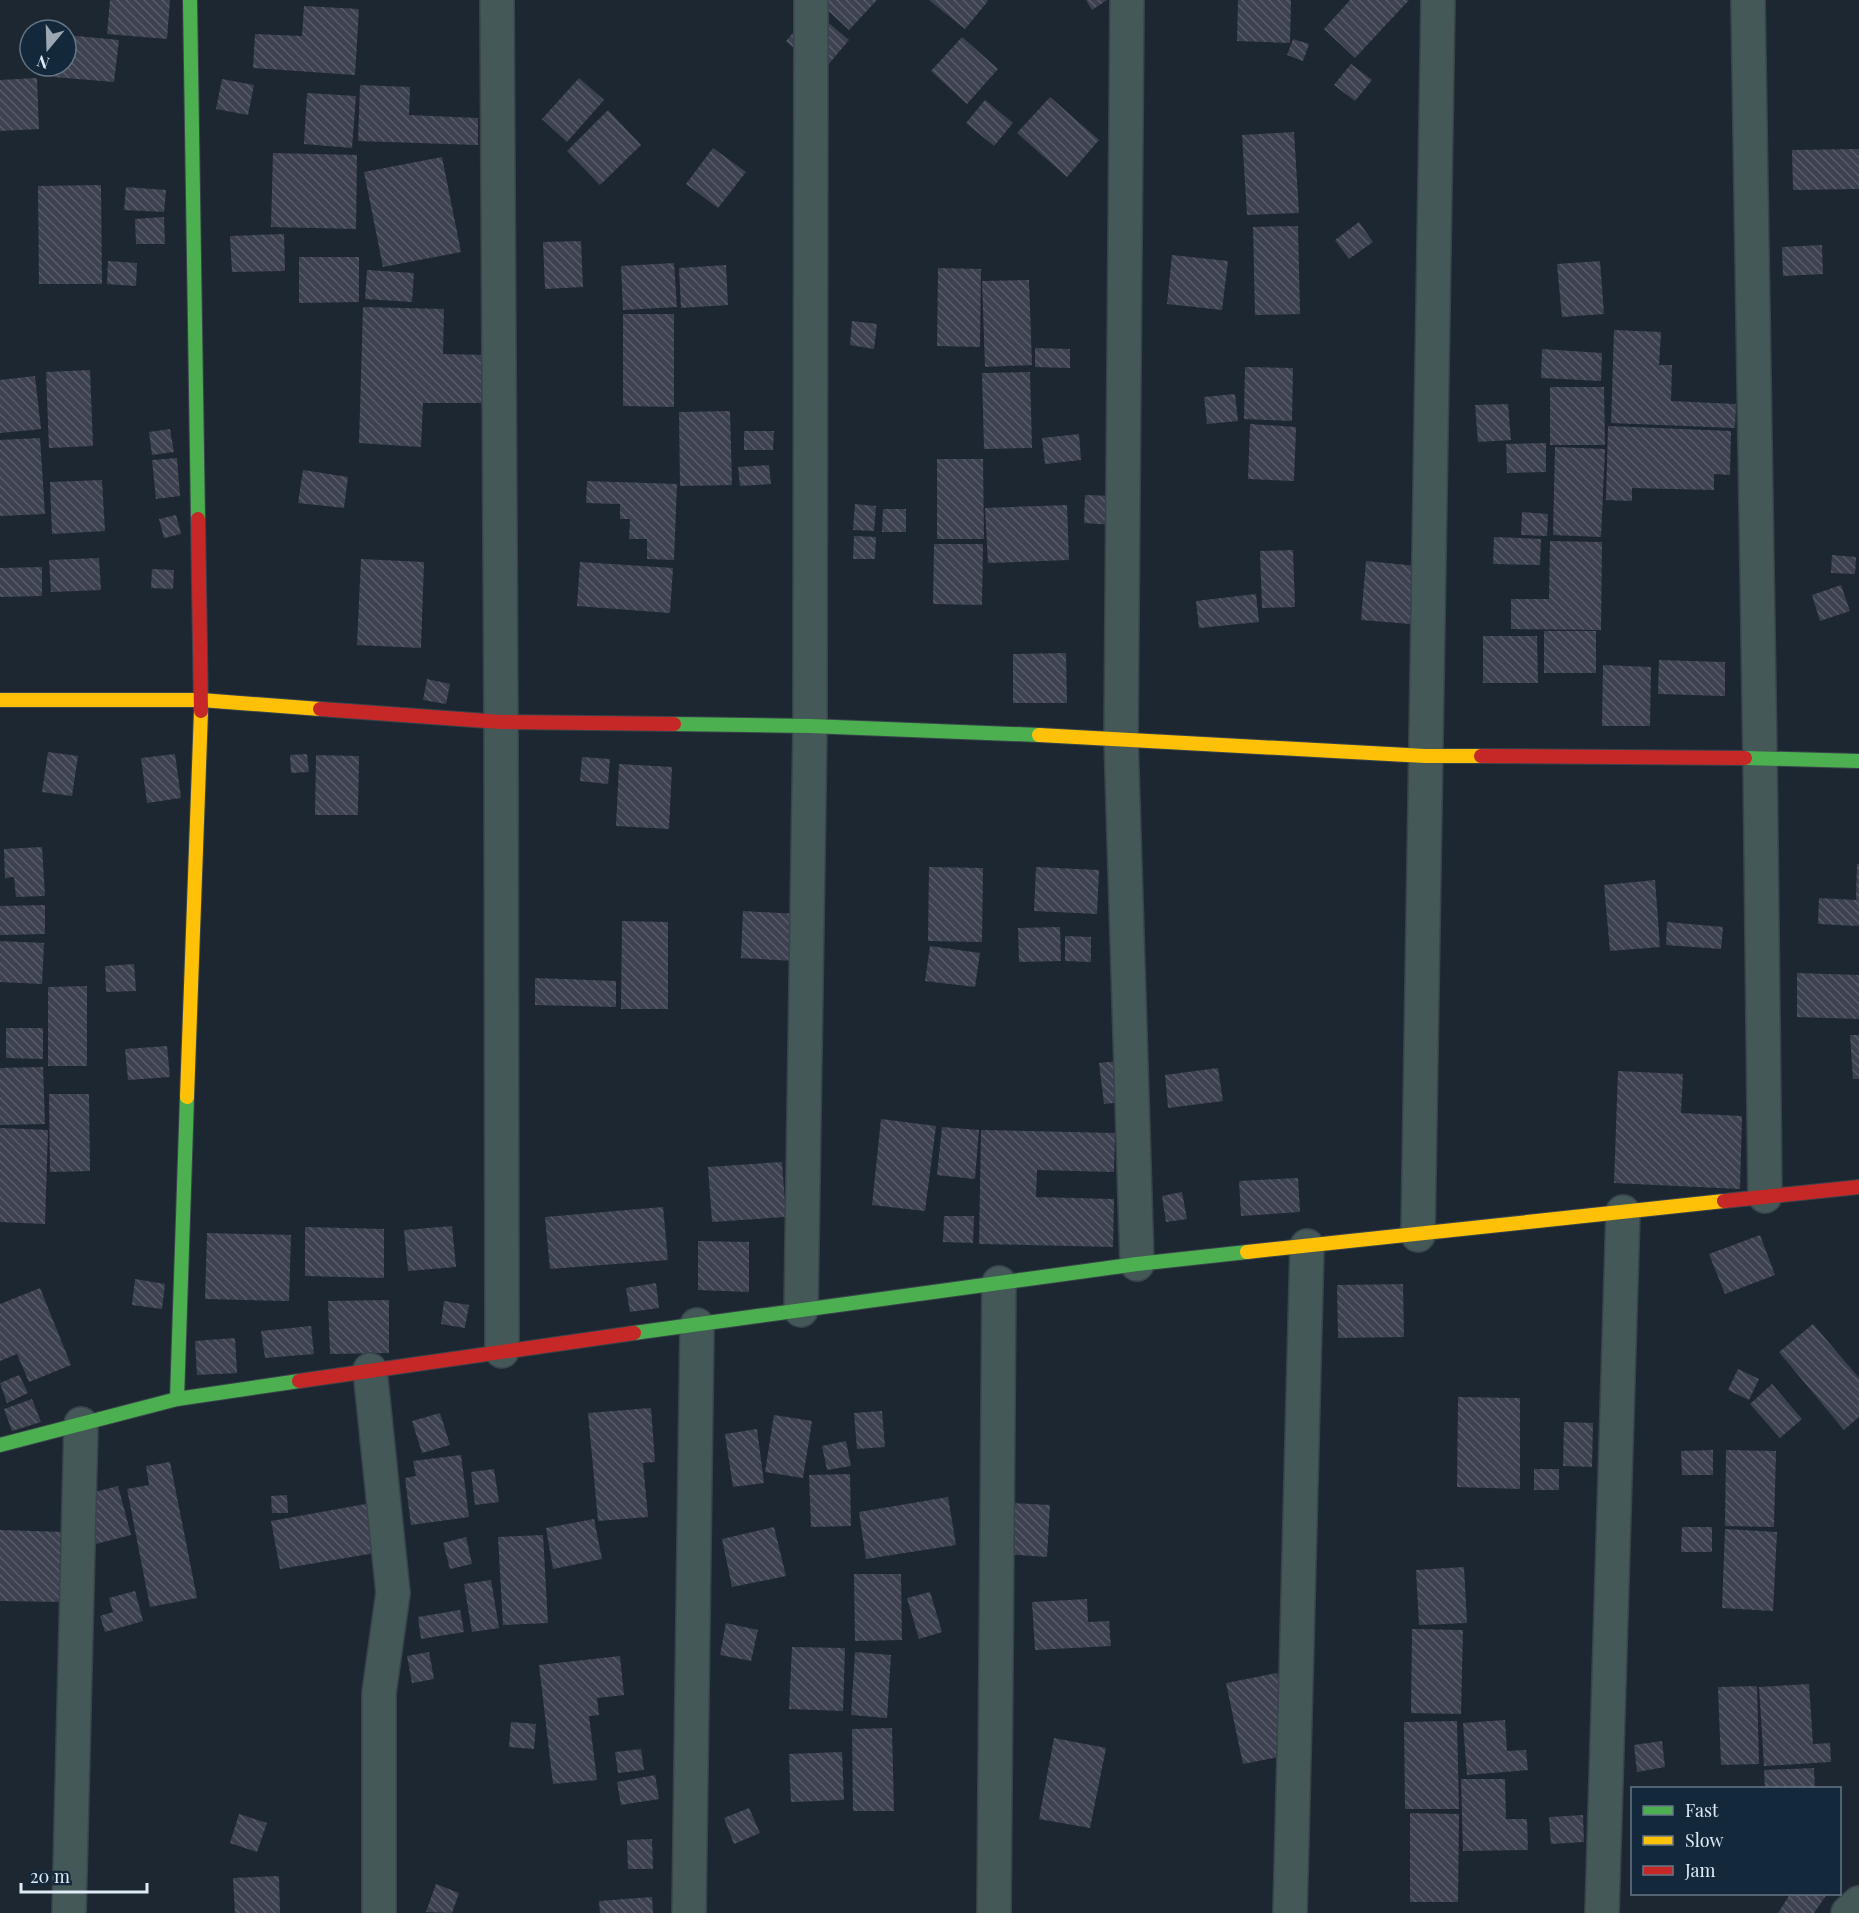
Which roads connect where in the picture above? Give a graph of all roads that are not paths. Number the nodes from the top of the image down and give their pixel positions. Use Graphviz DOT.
graph roads {
  1 [pos="190,0"];
  2 [pos="497,0"];
  3 [pos="812,0"];
  4 [pos="1127,0"];
  5 [pos="1438,0"];
  6 [pos="1748,0"];
  7 [pos="0,700"];
  8 [pos="201,700"];
  9 [pos="501,722"];
  10 [pos="810,726"];
  11 [pos="1121,738"];
  12 [pos="1425,756"];
  13 [pos="1760,758"];
  14 [pos="1859,761"];
  15 [pos="1859,1187"];
  16 [pos="1765,1196"];
  17 [pos="1623,1212"];
  18 [pos="1418,1235"];
  19 [pos="1307,1246"];
  20 [pos="1137,1264"];
  21 [pos="999,1283"];
  22 [pos="801,1310"];
  23 [pos="697,1325"];
  24 [pos="502,1351"];
  25 [pos="370,1370"];
  26 [pos="177,1399"];
  27 [pos="81,1424"];
  28 [pos="0,1446"];
  29 [pos="1859,1903"];
  30 [pos="69,1913"];
  31 [pos="379,1913"];
  32 [pos="689,1913"];
  33 [pos="994,1913"];
  34 [pos="1290,1913"];
  35 [pos="1602,1913"];
  36 [pos="1848,1913"];
  1 -- 8 [label="street"];
  2 -- 9 [label="street"];
  3 -- 10 [label="street"];
  4 -- 11 [label="street"];
  5 -- 12 [label="street"];
  6 -- 13 [label="street"];
  7 -- 8 [label="street"];
  8 -- 9 [label="street"];
  8 -- 26 [label="street"];
  9 -- 10 [label="street"];
  9 -- 24 [label="street"];
  10 -- 11 [label="street"];
  10 -- 22 [label="street"];
  11 -- 12 [label="street"];
  11 -- 20 [label="street"];
  12 -- 13 [label="street"];
  12 -- 18 [label="street"];
  13 -- 14 [label="street"];
  13 -- 16 [label="street"];
  15 -- 16 [label="street"];
  16 -- 17 [label="street"];
  17 -- 18 [label="street"];
  17 -- 35 [label="street"];
  18 -- 19 [label="street"];
  19 -- 20 [label="street"];
  19 -- 34 [label="street"];
  20 -- 21 [label="street"];
  21 -- 22 [label="street"];
  21 -- 33 [label="street"];
  22 -- 23 [label="street"];
  23 -- 24 [label="street"];
  23 -- 32 [label="street"];
  24 -- 25 [label="street"];
  25 -- 26 [label="street"];
  25 -- 31 [label="street"];
  26 -- 27 [label="street"];
  27 -- 28 [label="street"];
  27 -- 30 [label="street"];
  29 -- 36 [label="street"];
}
